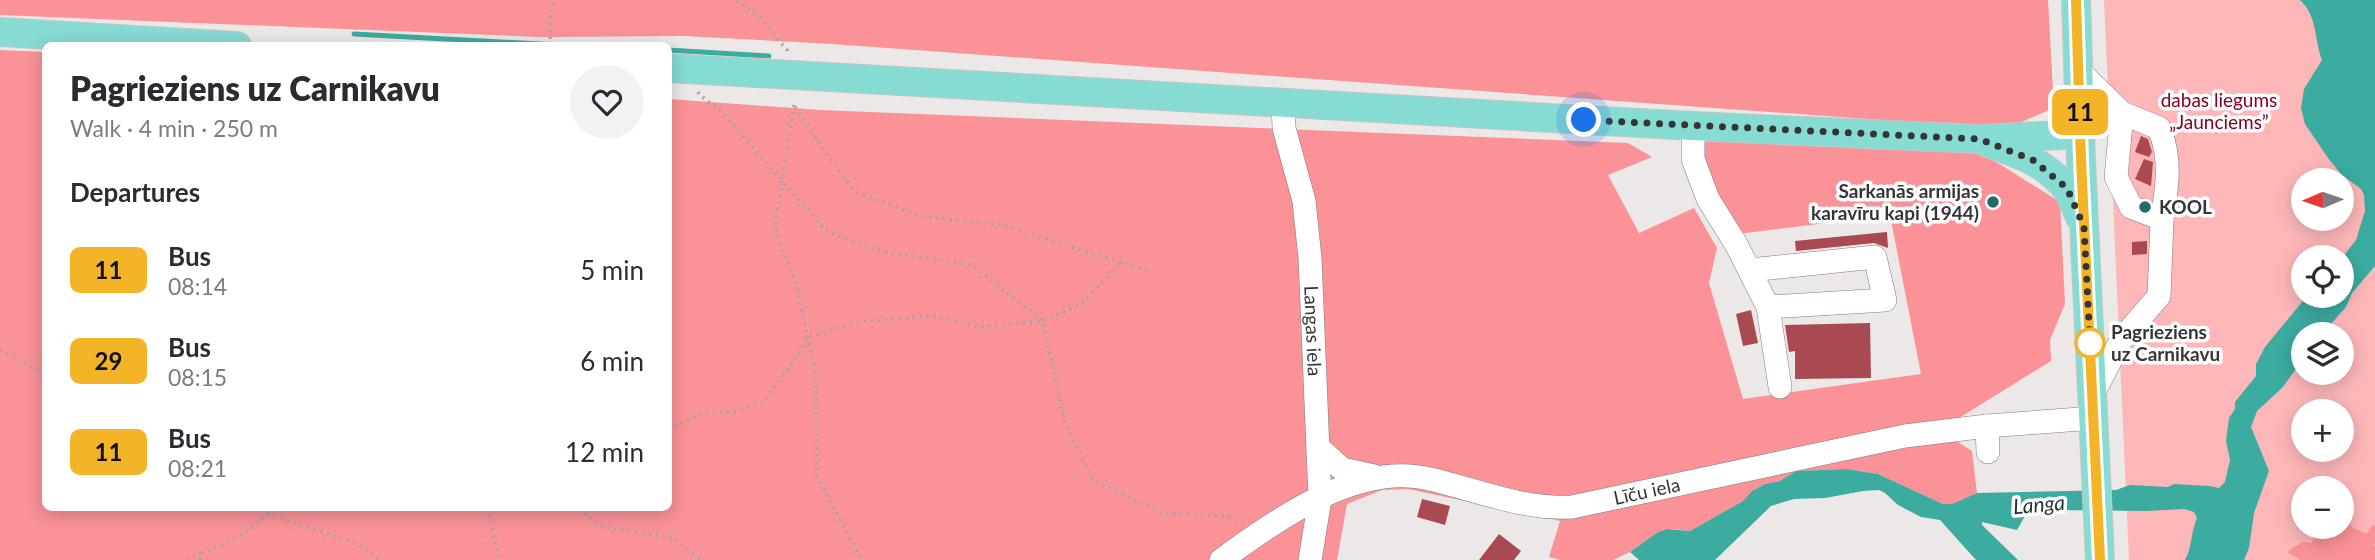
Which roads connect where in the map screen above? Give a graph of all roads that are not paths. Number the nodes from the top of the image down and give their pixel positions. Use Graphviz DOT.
graph roads {
  1 [pos="2076,0"];
  2 [pos="0,32"];
  3 [pos="169,42"];
  4 [pos="676,68"];
  5 [pos="2079,71"];
  6 [pos="1283,103"];
  7 [pos="2122,113"];
  8 [pos="1693,126"];
  9 [pos="1979,139"];
  10 [pos="2081,147"];
  11 [pos="2033,160"];
  12 [pos="2162,219"];
  13 [pos="2084,227"];
  14 [pos="1750,270"];
  15 [pos="1768,307"];
  16 [pos="1780,387"];
  17 [pos="2094,416"];
  18 [pos="1987,426"];
  19 [pos="1319,448"];
  20 [pos="1988,452"];
  21 [pos="1378,477"];
  22 [pos="1320,499"];
  23 [pos="1221,560"];
  24 [pos="1310,560"];
  25 [pos="2100,560"];
  1 -- 5 [label="main road"];
  2 -- 3 [label="main road"];
  4 -- 6 [label="main road"];
  5 -- 7 [label="street"];
  5 -- 10 [label="main road"];
  6 -- 8 [label="main road"];
  6 -- 19 [label="street, Langas iela"];
  7 -- 12 [label="street"];
  7 -- 12 [label="street"];
  8 -- 9 [label="main road"];
  8 -- 14 [label="street"];
  9 -- 10 [label="main road"];
  9 -- 11 [label="main road"];
  10 -- 11 [label="main road"];
  10 -- 13 [label="main road"];
  11 -- 13 [label="main road"];
  12 -- 17 [label="street"];
  13 -- 17 [label="main road"];
  14 -- 15 [label="street"];
  14 -- 15 [label="street"];
  15 -- 16 [label="street"];
  17 -- 18 [label="street, Līču iela"];
  17 -- 25 [label="main road"];
  18 -- 20 [label="street"];
  18 -- 21 [label="street, Līču iela"];
  19 -- 21 [label="street"];
  19 -- 22 [label="street, Langas iela"];
  21 -- 22 [label="street, Līču iela"];
  22 -- 23 [label="street, Līču iela"];
  22 -- 24 [label="street, Langas iela"];
}
